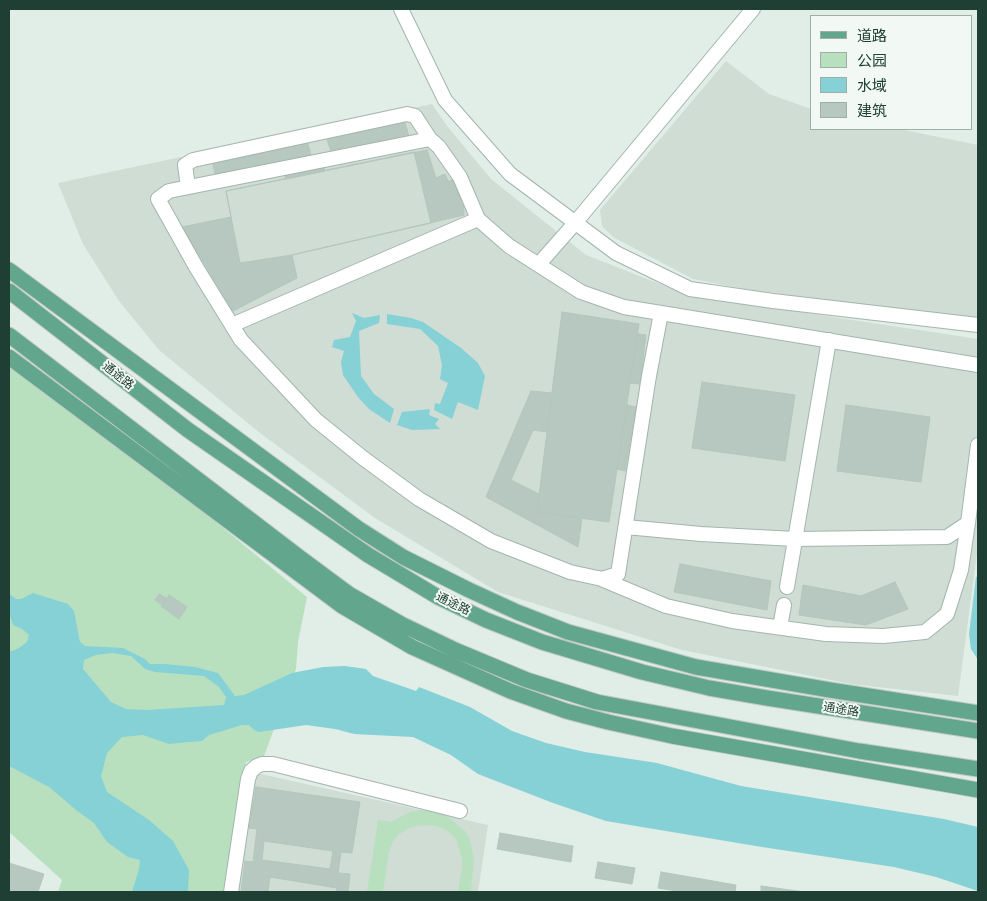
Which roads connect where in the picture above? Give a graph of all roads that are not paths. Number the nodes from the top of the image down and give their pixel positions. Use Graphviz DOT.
graph roads {
  1 [pos="401,9"];
  2 [pos="753,9"];
  3 [pos="430,139"];
  4 [pos="188,187"];
  5 [pos="478,220"];
  6 [pos="575,223"];
  7 [pos="539,264"];
  8 [pos="9,270"];
  9 [pos="9,291"];
  10 [pos="660,313"];
  11 [pos="232,325"];
  12 [pos="978,326"];
  13 [pos="9,336"];
  14 [pos="829,340"];
  15 [pos="9,357"];
  16 [pos="978,365"];
  17 [pos="978,445"];
  18 [pos="968,523"];
  19 [pos="626,527"];
  20 [pos="795,539"];
  21 [pos="598,578"];
  22 [pos="787,587"];
  23 [pos="784,605"];
  24 [pos="780,627"];
  25 [pos="978,713"];
  26 [pos="978,731"];
  27 [pos="978,769"];
  28 [pos="978,790"];
  29 [pos="460,811"];
  30 [pos="231,892"];
  1 -- 6 [label="street"];
  2 -- 6 [label="street"];
  3 -- 4 [label="street"];
  3 -- 4 [label="street"];
  3 -- 5 [label="street"];
  4 -- 11 [label="street"];
  5 -- 7 [label="street"];
  5 -- 11 [label="street"];
  6 -- 7 [label="street"];
  6 -- 12 [label="street"];
  7 -- 10 [label="street"];
  8 -- 25 [label="main road"];
  9 -- 26 [label="main road, 通途路"];
  10 -- 14 [label="street"];
  10 -- 19 [label="street"];
  11 -- 21 [label="street"];
  13 -- 27 [label="main road"];
  14 -- 16 [label="street"];
  14 -- 20 [label="street"];
  15 -- 28 [label="main road"];
  17 -- 18 [label="street"];
  18 -- 20 [label="street"];
  18 -- 24 [label="street"];
  19 -- 20 [label="street"];
  19 -- 21 [label="street"];
  20 -- 22 [label="street"];
  21 -- 24 [label="street"];
  23 -- 24 [label="street"];
  29 -- 30 [label="street"];
}
